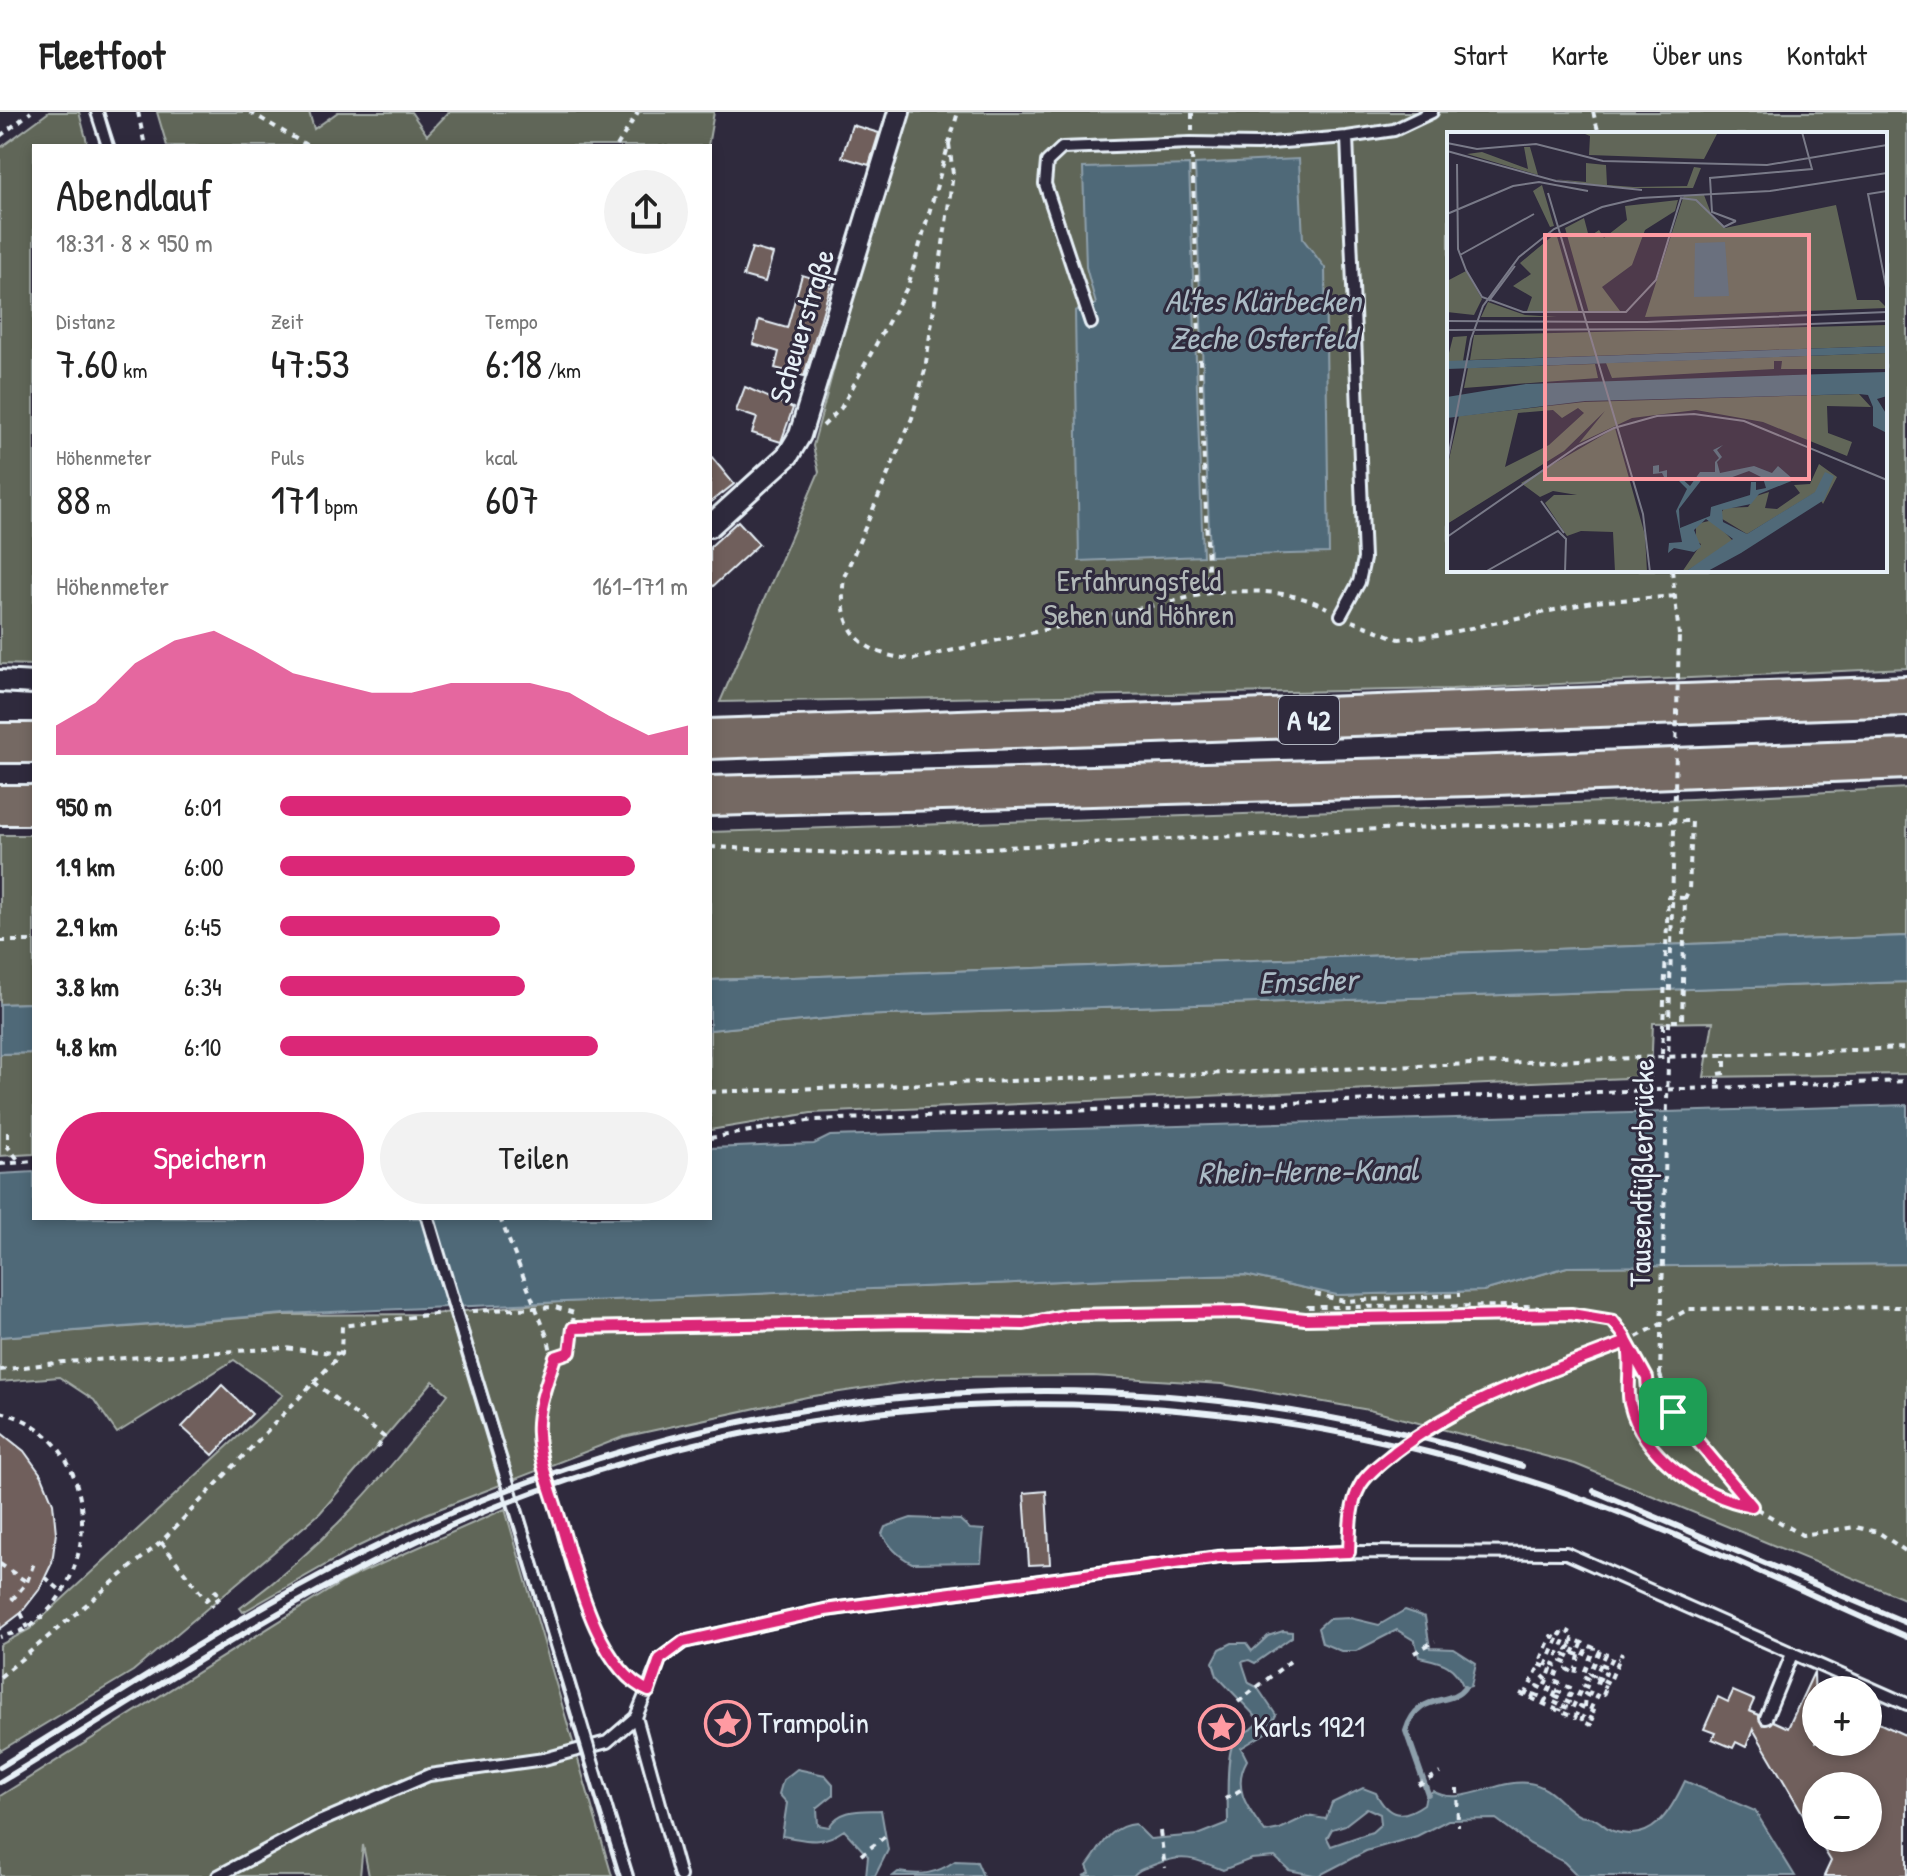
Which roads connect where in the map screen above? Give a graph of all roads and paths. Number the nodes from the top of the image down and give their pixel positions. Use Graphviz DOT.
graph roads {
  1 [pos="31,112"];
  2 [pos="97,112"];
  3 [pos="138,112"];
  4 [pos="250,112"];
  5 [pos="638,112"];
  6 [pos="899,112"];
  7 [pos="958,112"];
  8 [pos="1192,112"];
  9 [pos="1432,112"];
  10 [pos="1593,112"];
  11 [pos="1192,122"];
  12 [pos="1598,132"];
  13 [pos="0,136"];
  14 [pos="1347,137"];
  15 [pos="107,144"];
  16 [pos="145,144"];
  17 [pos="305,144"];
  18 [pos="618,144"];
  19 [pos="949,144"];
  20 [pos="1193,161"];
  21 [pos="1091,323"];
  22 [pos="800,435"];
  23 [pos="712,524"];
  24 [pos="1672,572"];
  25 [pos="1209,593"];
  26 [pos="1677,596"];
  27 [pos="1341,615"];
  28 [pos="0,681"];
  29 [pos="32,683"];
  30 [pos="1907,696"];
  31 [pos="712,739"];
  32 [pos="0,743"];
  33 [pos="32,743"];
  34 [pos="1907,759"];
  35 [pos="712,796"];
  36 [pos="0,805"];
  37 [pos="32,805"];
  38 [pos="712,847"];
  39 [pos="1685,898"];
  40 [pos="0,941"];
  41 [pos="32,941"];
  42 [pos="1668,1021"];
  43 [pos="1907,1048"];
  44 [pos="1725,1052"];
  45 [pos="1662,1054"];
  46 [pos="1907,1081"];
  47 [pos="1718,1085"];
  48 [pos="712,1092"];
  49 [pos="8,1132"];
  50 [pos="712,1138"];
  51 [pos="32,1161"];
  52 [pos="20,1162"];
  53 [pos="0,1164"];
  54 [pos="429,1220"];
  55 [pos="501,1220"];
  56 [pos="1315,1294"];
  57 [pos="1460,1295"];
  58 [pos="1344,1304"];
  59 [pos="1907,1307"];
  60 [pos="574,1313"];
  61 [pos="1571,1314"];
  62 [pos="1305,1319"];
  63 [pos="573,1328"];
  64 [pos="340,1331"];
  65 [pos="1627,1342"];
  66 [pos="341,1354"];
  67 [pos="555,1357"];
  68 [pos="0,1370"];
  69 [pos="314,1382"];
  70 [pos="0,1412"];
  71 [pos="1673,1412"];
  72 [pos="380,1450"];
  73 [pos="1752,1506"];
  74 [pos="161,1542"];
  75 [pos="1349,1552"];
  76 [pos="1907,1552"];
  77 [pos="35,1560"];
  78 [pos="0,1564"];
  79 [pos="45,1577"];
  80 [pos="27,1582"];
  81 [pos="61,1591"];
  82 [pos="12,1600"];
  83 [pos="213,1607"];
  84 [pos="21,1613"];
  85 [pos="28,1628"];
  86 [pos="1570,1630"];
  87 [pos="0,1637"];
  88 [pos="1435,1641"];
  89 [pos="1583,1643"];
  90 [pos="1571,1645"];
  91 [pos="1414,1653"];
  92 [pos="1622,1653"];
  93 [pos="1576,1654"];
  94 [pos="1591,1654"];
  95 [pos="1792,1654"];
  96 [pos="1293,1659"];
  97 [pos="1619,1659"];
  98 [pos="1601,1663"];
  99 [pos="0,1677"];
  100 [pos="1586,1678"];
  101 [pos="1547,1680"];
  102 [pos="1602,1681"];
  103 [pos="1583,1685"];
  104 [pos="649,1691"];
  105 [pos="1548,1692"];
  106 [pos="1555,1693"];
  107 [pos="1533,1696"];
  108 [pos="1589,1696"];
  109 [pos="1238,1702"];
  110 [pos="1596,1702"];
  111 [pos="1907,1704"];
  112 [pos="1574,1705"];
  113 [pos="1584,1707"];
  114 [pos="1561,1708"];
  115 [pos="1590,1710"];
  116 [pos="636,1717"];
  117 [pos="1766,1718"];
  118 [pos="1588,1731"];
  119 [pos="1440,1773"];
  120 [pos="1418,1785"];
  121 [pos="1457,1788"];
  122 [pos="1242,1789"];
  123 [pos="1225,1799"];
  124 [pos="1458,1826"];
  125 [pos="1160,1831"];
  126 [pos="887,1835"];
  127 [pos="861,1855"];
  128 [pos="1165,1868"];
  129 [pos="218,1876"];
  130 [pos="627,1876"];
  131 [pos="680,1876"];
  1 -- 13 [label="path"];
  2 -- 15 [label="lane"];
  3 -- 16 [label="path"];
  4 -- 17 [label="path"];
  5 -- 18 [label="path"];
  6 -- 22 [label="street, Scheuerstraße"];
  7 -- 19 [label="path"];
  8 -- 11 [label="path"];
  9 -- 14 [label="lane"];
  10 -- 12 [label="path"];
  14 -- 21 [label="lane"];
  14 -- 27 [label="lane"];
  19 -- 22 [label="path"];
  19 -- 25 [label="path"];
  20 -- 25 [label="path"];
  22 -- 23 [label="street, Scheuerstraße"];
  24 -- 26 [label="path, Tausendfüßlerbrücke"];
  25 -- 27 [label="path"];
  26 -- 27 [label="path"];
  26 -- 42 [label="path, Tausendfüßlerbrücke, bridge"];
  28 -- 29 [label="street"];
  30 -- 31 [label="highway, A 42"];
  32 -- 33 [label="highway"];
  34 -- 35 [label="highway, A 42"];
  36 -- 37 [label="highway"];
  38 -- 39 [label="path"];
  39 -- 42 [label="path"];
  39 -- 45 [label="path, bridge"];
  40 -- 41 [label="path"];
  42 -- 71 [label="path, Tausendfüßlerbrücke, bridge"];
  43 -- 44 [label="path"];
  44 -- 45 [label="path"];
  44 -- 47 [label="path"];
  45 -- 48 [label="path"];
  46 -- 47 [label="path"];
  47 -- 50 [label="path"];
  49 -- 52 [label="path"];
  51 -- 52 [label="path"];
  52 -- 53 [label="path"];
  54 -- 130 [label="lane, bridge"];
  55 -- 67 [label="path, bridge"];
  56 -- 58 [label="path"];
  57 -- 58 [label="path"];
  58 -- 61 [label="path"];
  58 -- 62 [label="path"];
  59 -- 65 [label="path"];
  60 -- 63 [label="path"];
  61 -- 62 [label="path"];
  61 -- 65 [label="path"];
  62 -- 63 [label="path"];
  63 -- 67 [label="path"];
  64 -- 66 [label="path"];
  65 -- 71 [label="path"];
  65 -- 73 [label="path"];
  65 -- 75 [label="path"];
  66 -- 68 [label="path"];
  66 -- 69 [label="path"];
  67 -- 104 [label="path"];
  69 -- 72 [label="path"];
  69 -- 74 [label="path"];
  70 -- 81 [label="path"];
  71 -- 73 [label="path"];
  73 -- 76 [label="path"];
  74 -- 83 [label="path"];
  74 -- 99 [label="path"];
  75 -- 95 [label="lane"];
  75 -- 104 [label="lane"];
  77 -- 80 [label="path"];
  78 -- 80 [label="path"];
  79 -- 81 [label="path"];
  80 -- 82 [label="path"];
  81 -- 85 [label="path"];
  84 -- 85 [label="path"];
  85 -- 87 [label="path"];
  86 -- 101 [label="path"];
  88 -- 91 [label="path"];
  89 -- 90 [label="path"];
  89 -- 93 [label="path"];
  89 -- 94 [label="path"];
  90 -- 93 [label="path"];
  90 -- 106 [label="path"];
  92 -- 97 [label="path"];
  93 -- 93 [label="path"];
  93 -- 94 [label="path"];
  94 -- 100 [label="path"];
  95 -- 111 [label="lane"];
  95 -- 117 [label="lane"];
  96 -- 109 [label="path"];
  97 -- 98 [label="path"];
  97 -- 102 [label="path"];
  98 -- 102 [label="path"];
  98 -- 102 [label="path"];
  100 -- 102 [label="path"];
  100 -- 103 [label="path"];
  101 -- 107 [label="path"];
  101 -- 107 [label="path"];
  102 -- 110 [label="path"];
  103 -- 108 [label="path"];
  103 -- 112 [label="path"];
  104 -- 116 [label="lane"];
  105 -- 106 [label="path"];
  106 -- 112 [label="path"];
  106 -- 114 [label="path"];
  107 -- 114 [label="path"];
  108 -- 110 [label="path"];
  108 -- 113 [label="path"];
  110 -- 115 [label="path"];
  112 -- 114 [label="path"];
  113 -- 114 [label="path"];
  113 -- 115 [label="path"];
  115 -- 118 [label="path"];
  116 -- 129 [label="lane"];
  116 -- 131 [label="lane"];
  119 -- 120 [label="path"];
  121 -- 124 [label="path"];
  122 -- 123 [label="path"];
  125 -- 128 [label="path"];
  126 -- 127 [label="path"];
}
